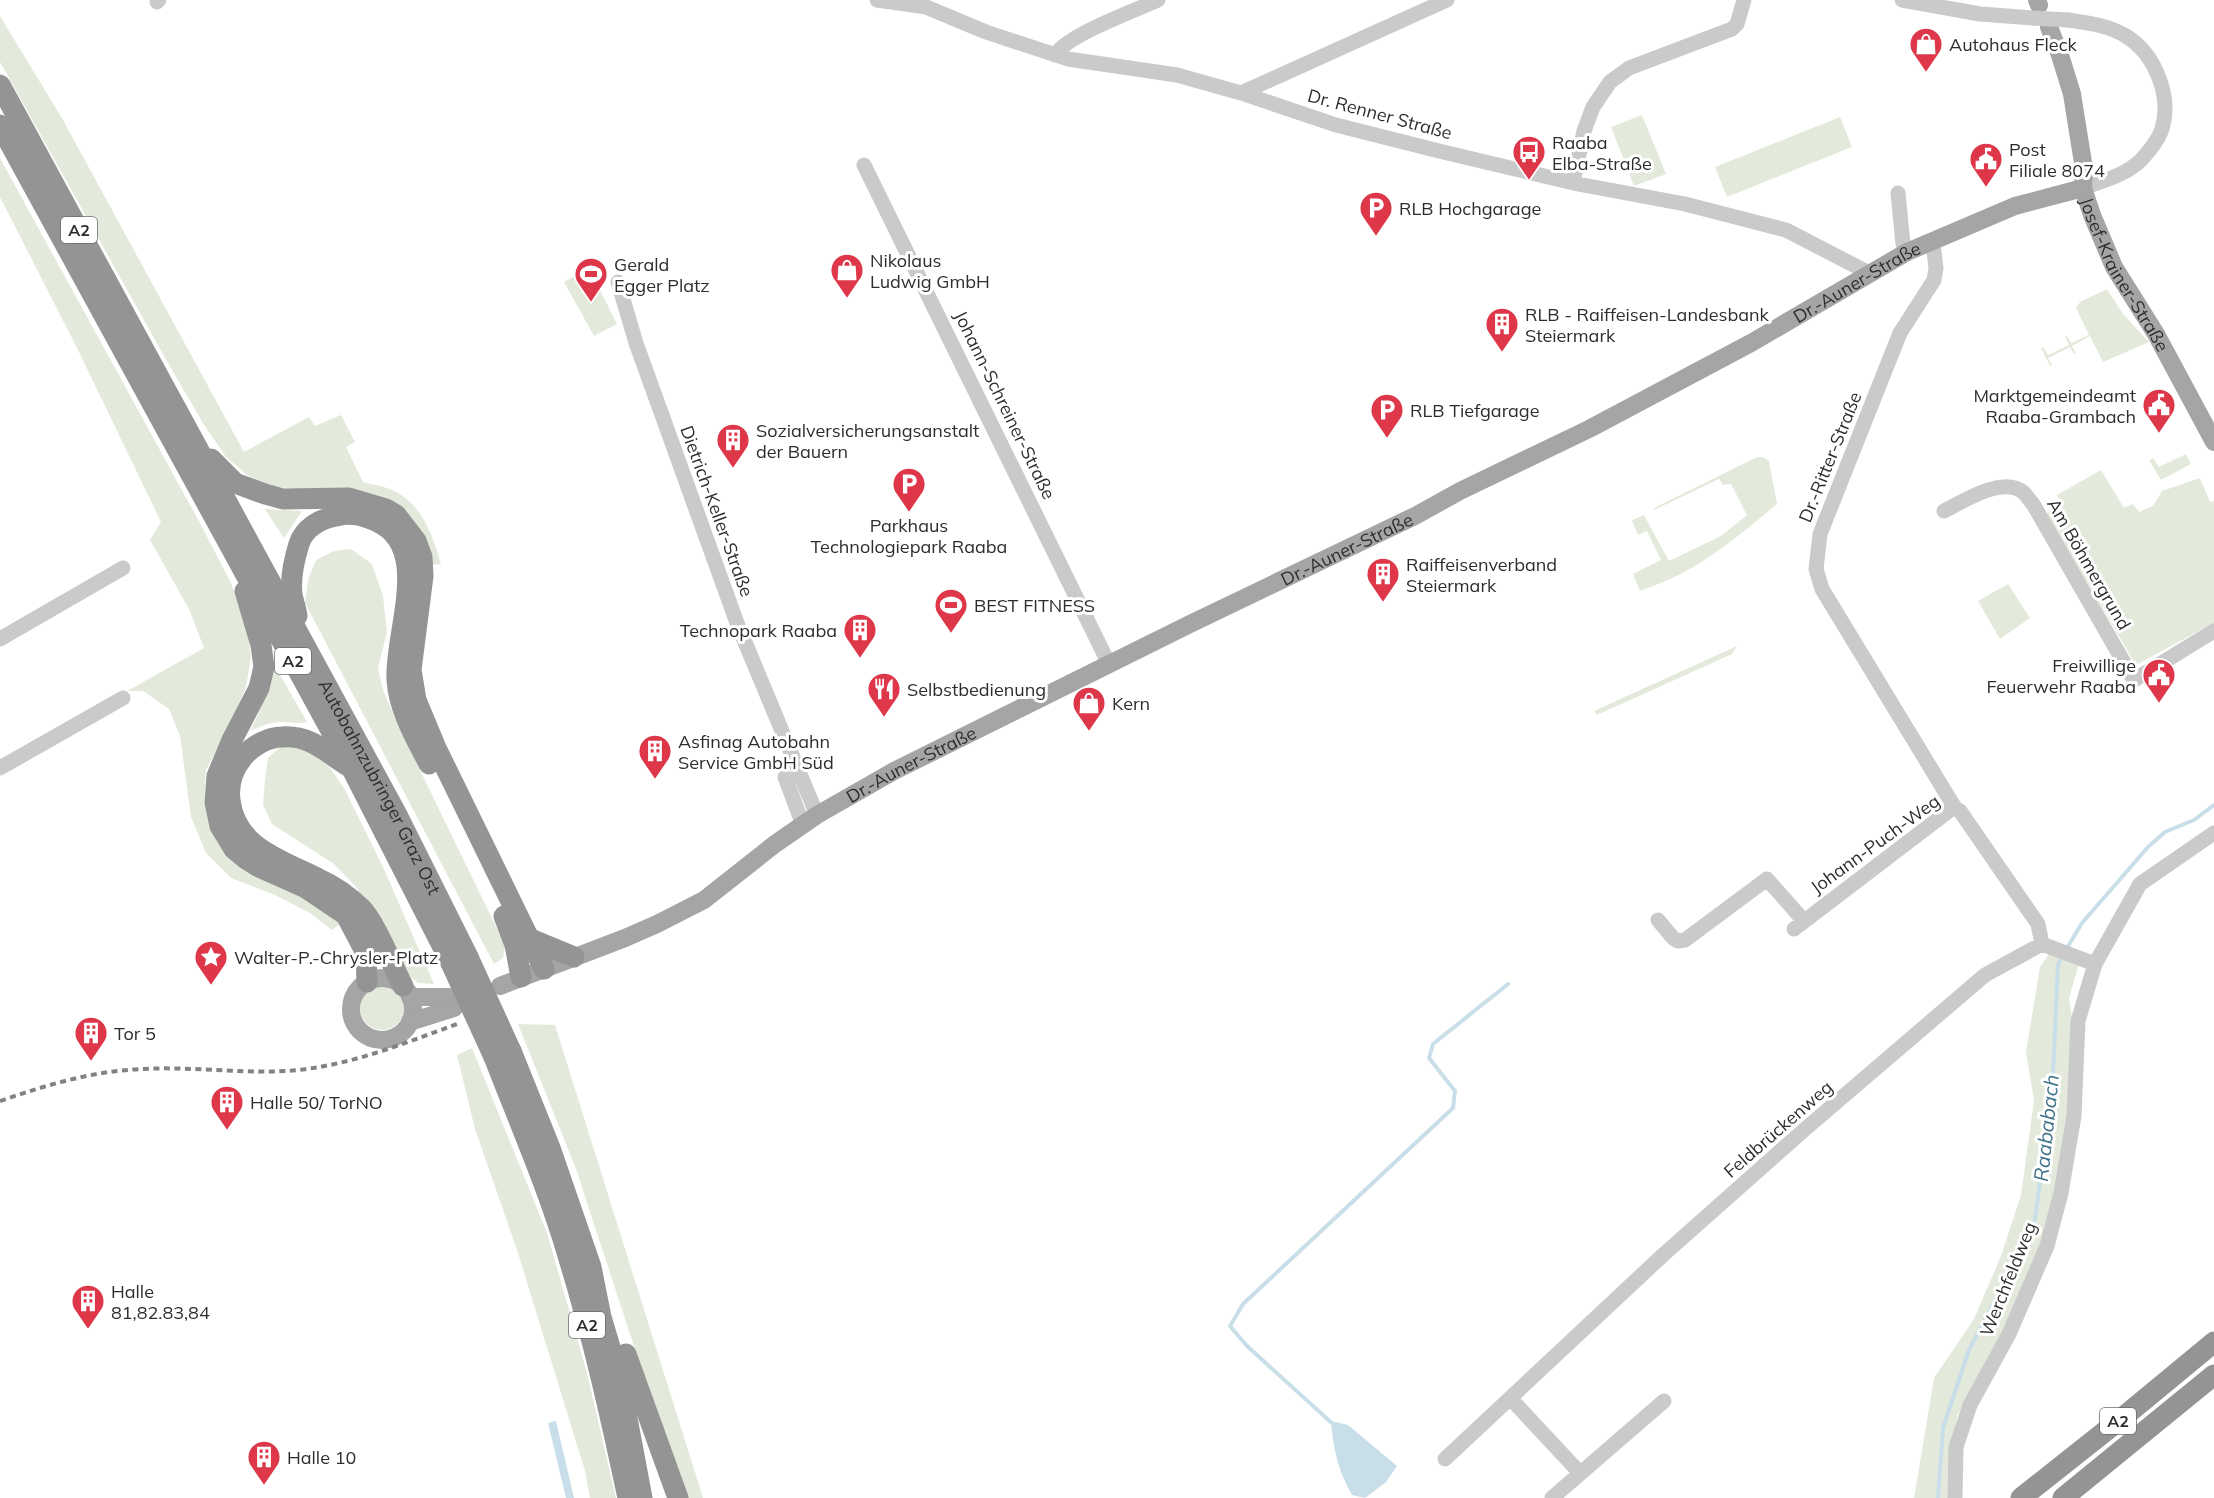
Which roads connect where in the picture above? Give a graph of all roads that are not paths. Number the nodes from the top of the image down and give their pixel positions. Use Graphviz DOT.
graph roads {
  1 [pos="1158,0"];
  2 [pos="1447,0"];
  3 [pos="1744,0"];
  4 [pos="1902,0"];
  5 [pos="886,1"];
  6 [pos="2039,13"];
  7 [pos="1055,55"];
  8 [pos="0,86"];
  9 [pos="1241,93"];
  10 [pos="0,125"];
  11 [pos="864,165"];
  12 [pos="1573,183"];
  13 [pos="2083,188"];
  14 [pos="1898,193"];
  15 [pos="1931,242"];
  16 [pos="1907,252"];
  17 [pos="1871,274"];
  18 [pos="618,282"];
  19 [pos="2214,442"];
  20 [pos="199,450"];
  21 [pos="1944,511"];
  22 [pos="235,553"];
  23 [pos="123,568"];
  24 [pos="2214,630"];
  25 [pos="300,634"];
  26 [pos="0,639"];
  27 [pos="1109,664"];
  28 [pos="123,698"];
  29 [pos="0,768"];
  30 [pos="352,769"];
  31 [pos="785,777"];
  32 [pos="1955,808"];
  33 [pos="810,820"];
  34 [pos="2213,838"];
  35 [pos="1658,920"];
  36 [pos="528,938"];
  37 [pos="2047,945"];
  38 [pos="574,957"];
  39 [pos="460,960"];
  40 [pos="2090,962"];
  41 [pos="544,969"];
  42 [pos="521,977"];
  43 [pos="367,982"];
  44 [pos="500,986"];
  45 [pos="407,992"];
  46 [pos="410,1022"];
  47 [pos="503,1054"];
  48 [pos="591,1267"];
  49 [pos="2214,1342"];
  50 [pos="2214,1375"];
  51 [pos="1511,1399"];
  52 [pos="1664,1401"];
  53 [pos="1445,1459"];
  54 [pos="1580,1473"];
  55 [pos="628,1498"];
  56 [pos="642,1498"];
  57 [pos="678,1498"];
  58 [pos="1552,1498"];
  59 [pos="1955,1498"];
  60 [pos="2021,1498"];
  61 [pos="2063,1498"];
  1 -- 7 [label="street"];
  2 -- 9 [label="street"];
  3 -- 12 [label="street"];
  4 -- 6 [label="street"];
  5 -- 7 [label="street, Dr. Renner Straße"];
  6 -- 13 [label="main road, Josef-Krainer-Straße"];
  6 -- 13 [label="street, bridge"];
  7 -- 9 [label="street, Dr. Renner Straße"];
  8 -- 20 [label="highway, Autobahnzubringer Graz Ost / A2"];
  9 -- 12 [label="street, Dr. Renner Straße"];
  10 -- 22 [label="highway, Autobahnzubringer Graz Ost / A2"];
  11 -- 27 [label="street, Johann-Schreiner-Straße"];
  12 -- 17 [label="street, Dr. Renner Straße"];
  13 -- 15 [label="main road, Dr.-Auner-Straße"];
  13 -- 19 [label="main road, Josef-Krainer-Straße"];
  14 -- 16 [label="street"];
  15 -- 16 [label="main road, Dr.-Auner-Straße"];
  15 -- 32 [label="street, Dr.-Ritter-Straße"];
  16 -- 17 [label="main road, Dr.-Auner-Straße"];
  17 -- 27 [label="main road, Dr.-Auner-Straße"];
  18 -- 33 [label="street, Dietrich-Keller-Straße"];
  20 -- 25 [label="highway, Autobahnzubringer Graz Ost / A2"];
  20 -- 36 [label="highway"];
  21 -- 24 [label="street, Am Böhmergrund"];
  22 -- 30 [label="highway, Autobahnzubringer Graz Ost / A2"];
  22 -- 43 [label="highway"];
  23 -- 26 [label="street"];
  25 -- 39 [label="highway, Autobahnzubringer Graz Ost / A2"];
  25 -- 42 [label="highway"];
  27 -- 33 [label="main road, Dr.-Auner-Straße"];
  28 -- 29 [label="street"];
  30 -- 39 [label="highway, Autobahnzubringer Graz Ost / A2"];
  30 -- 45 [label="highway"];
  31 -- 33 [label="street"];
  32 -- 35 [label="street, Johann-Puch-Weg"];
  32 -- 37 [label="street, Johann-Puch-Weg"];
  33 -- 38 [label="main road, Dr.-Auner-Straße"];
  34 -- 40 [label="street, Werchfeldweg"];
  36 -- 38 [label="highway"];
  36 -- 41 [label="highway"];
  37 -- 40 [label="street"];
  37 -- 51 [label="street, Feldbrückenweg"];
  38 -- 41 [label="main road, Dr.-Auner-Straße"];
  39 -- 47 [label="highway, Autobahnzubringer Graz Ost / A2, bridge"];
  40 -- 59 [label="street, Werchfeldweg"];
  41 -- 42 [label="main road, Dr.-Auner-Straße"];
  42 -- 44 [label="main road, Dr.-Auner-Straße"];
  43 -- 45 [label="main road"];
  43 -- 46 [label="main road"];
  45 -- 46 [label="main road"];
  45 -- 46 [label="main road"];
  47 -- 48 [label="highway, Autobahnzubringer Graz Ost / A2"];
  47 -- 55 [label="highway, Autobahnzubringer Graz Ost / A2"];
  48 -- 56 [label="highway, Autobahnzubringer Graz Ost / A2"];
  48 -- 57 [label="highway"];
  49 -- 60 [label="highway, A2"];
  50 -- 61 [label="highway, A2"];
  51 -- 53 [label="street, Feldbrückenweg"];
  51 -- 54 [label="street"];
  52 -- 54 [label="street"];
  54 -- 58 [label="street"];
}
